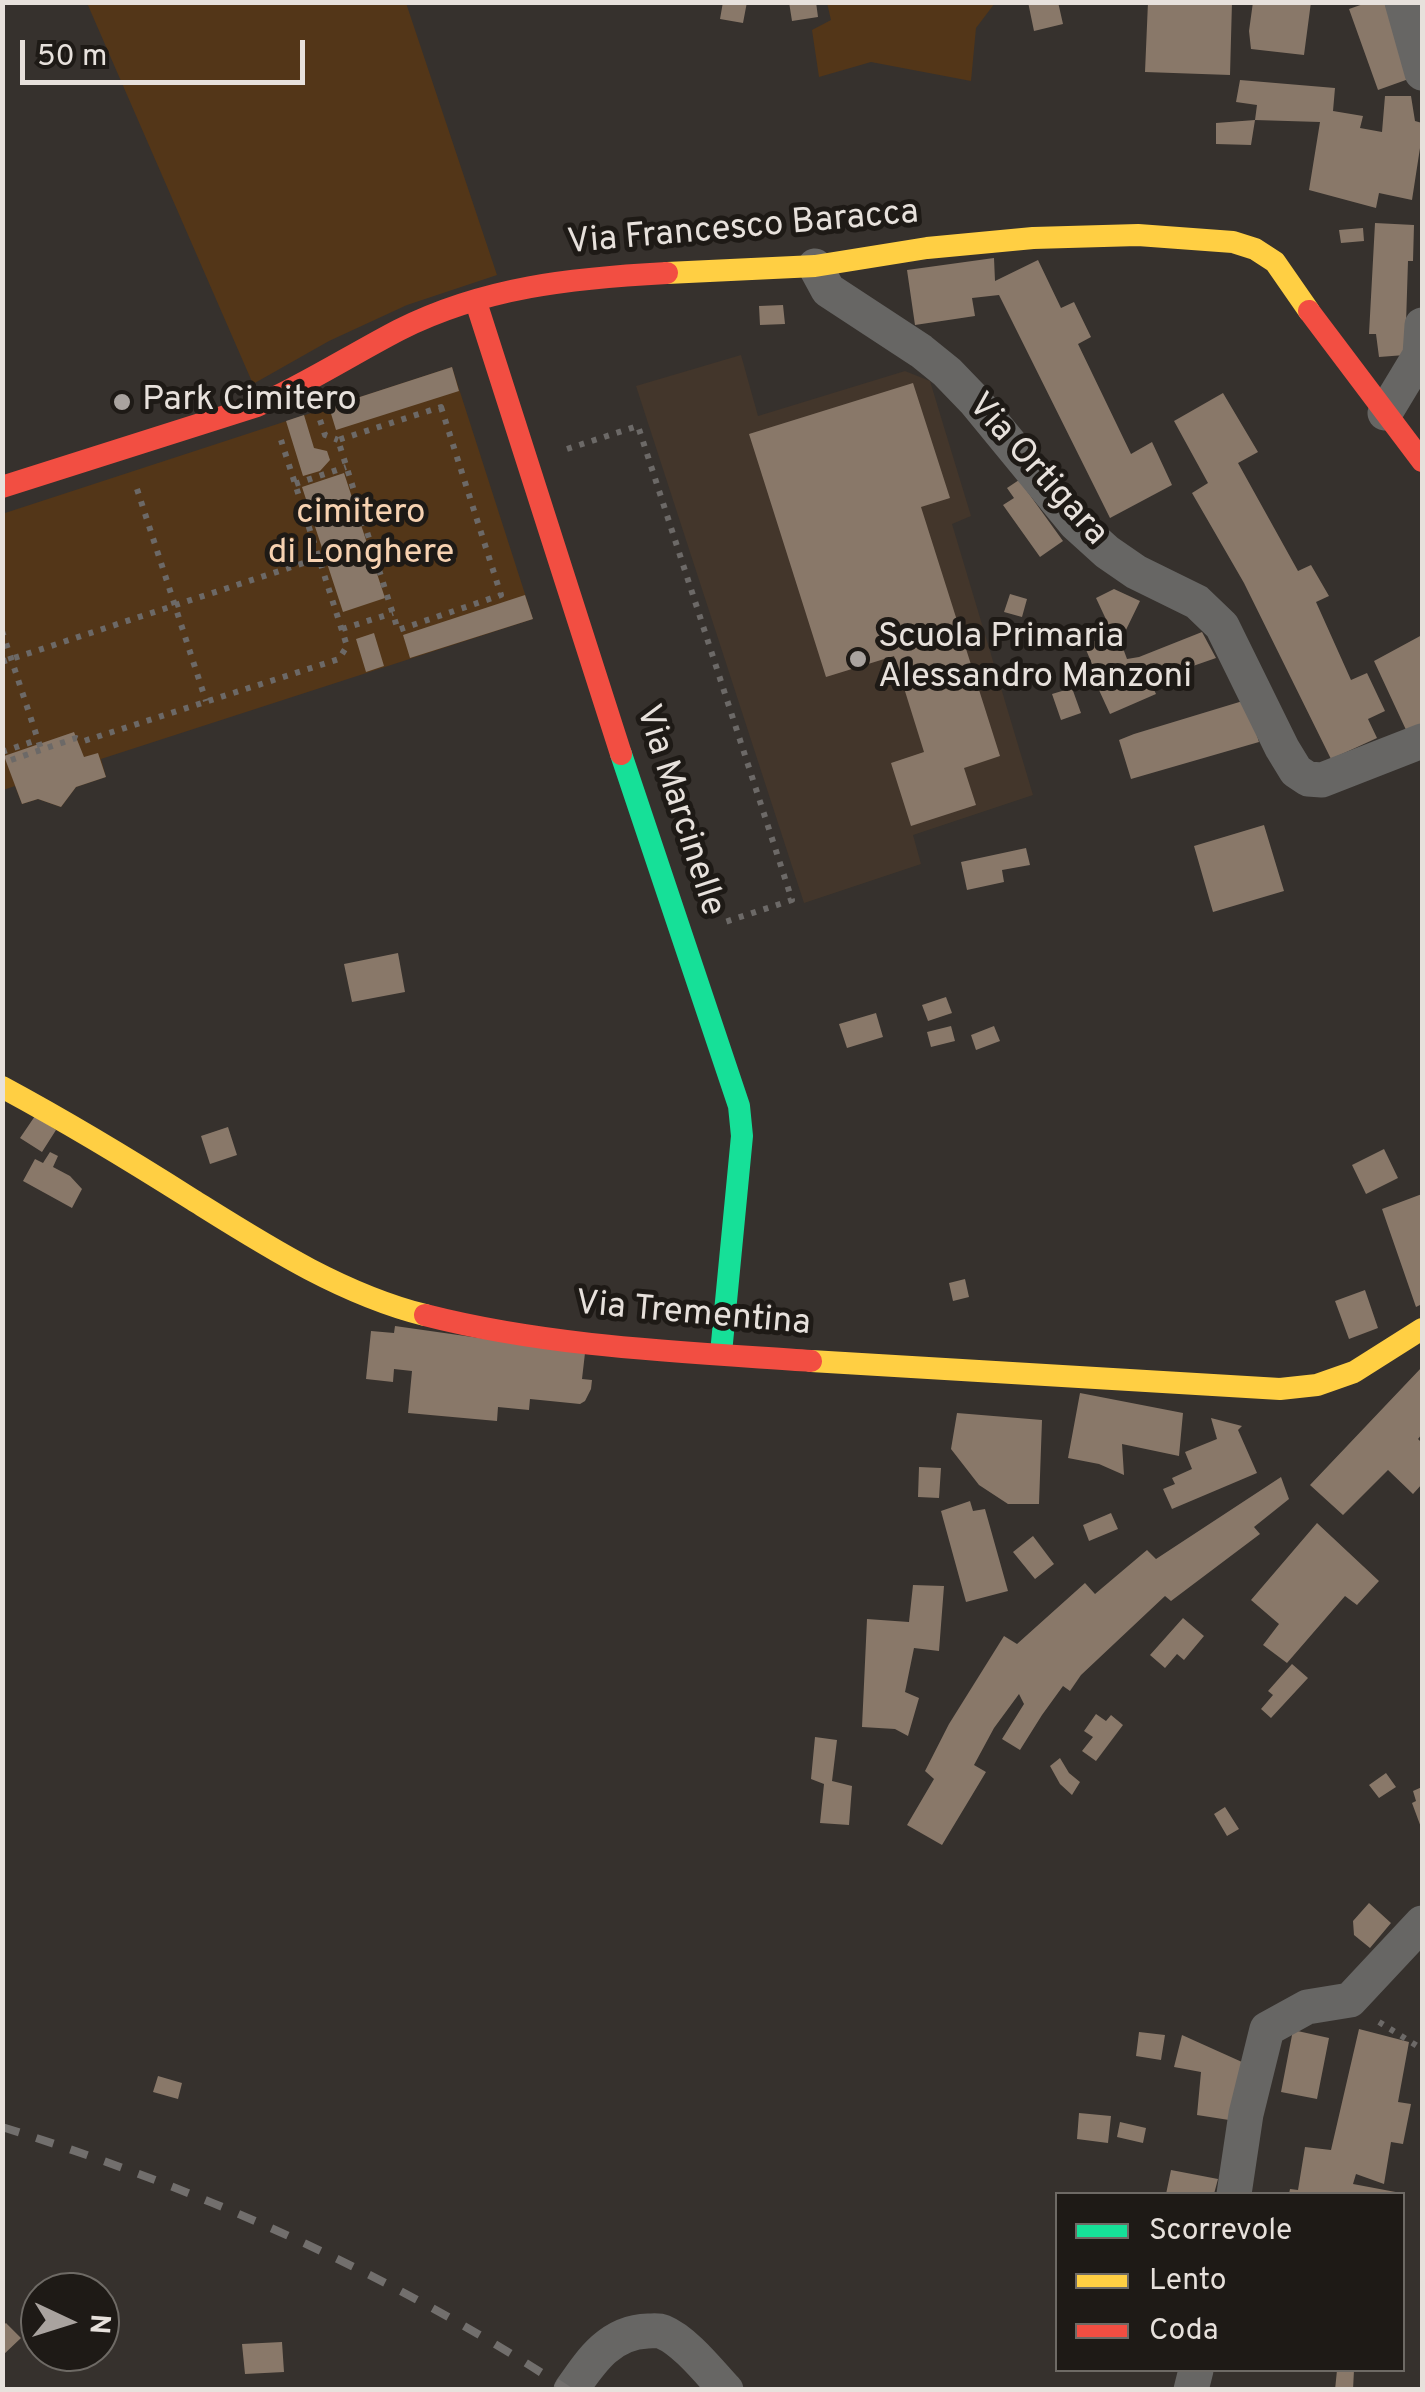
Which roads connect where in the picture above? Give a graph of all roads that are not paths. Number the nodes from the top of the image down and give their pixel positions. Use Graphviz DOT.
graph roads {
  1 [pos="1402,2"];
  2 [pos="1422,73"];
  3 [pos="815,266"];
  4 [pos="476,302"];
  5 [pos="1422,326"];
  6 [pos="1385,413"];
  7 [pos="1422,461"];
  8 [pos="2,487"];
  9 [pos="1422,741"];
  10 [pos="2,1087"];
  11 [pos="1422,1329"];
  12 [pos="721,1353"];
  13 [pos="1422,1923"];
  14 [pos="1234,2192"];
  15 [pos="571,2390"];
  16 [pos="726,2390"];
  1 -- 2 [label="street"];
  3 -- 4 [label="street, Via Francesco Baracca"];
  3 -- 6 [label="street, Via Francesco Baracca"];
  3 -- 9 [label="street, Via Ortigara"];
  4 -- 8 [label="street, Via Francesco Baracca"];
  4 -- 12 [label="street, Via Marcinelle"];
  5 -- 6 [label="street"];
  6 -- 7 [label="street, Via Francesco Baracca"];
  10 -- 12 [label="street, Via Trementina"];
  11 -- 12 [label="street, Via Trementina"];
  13 -- 14 [label="street"];
  15 -- 16 [label="street"];
}
